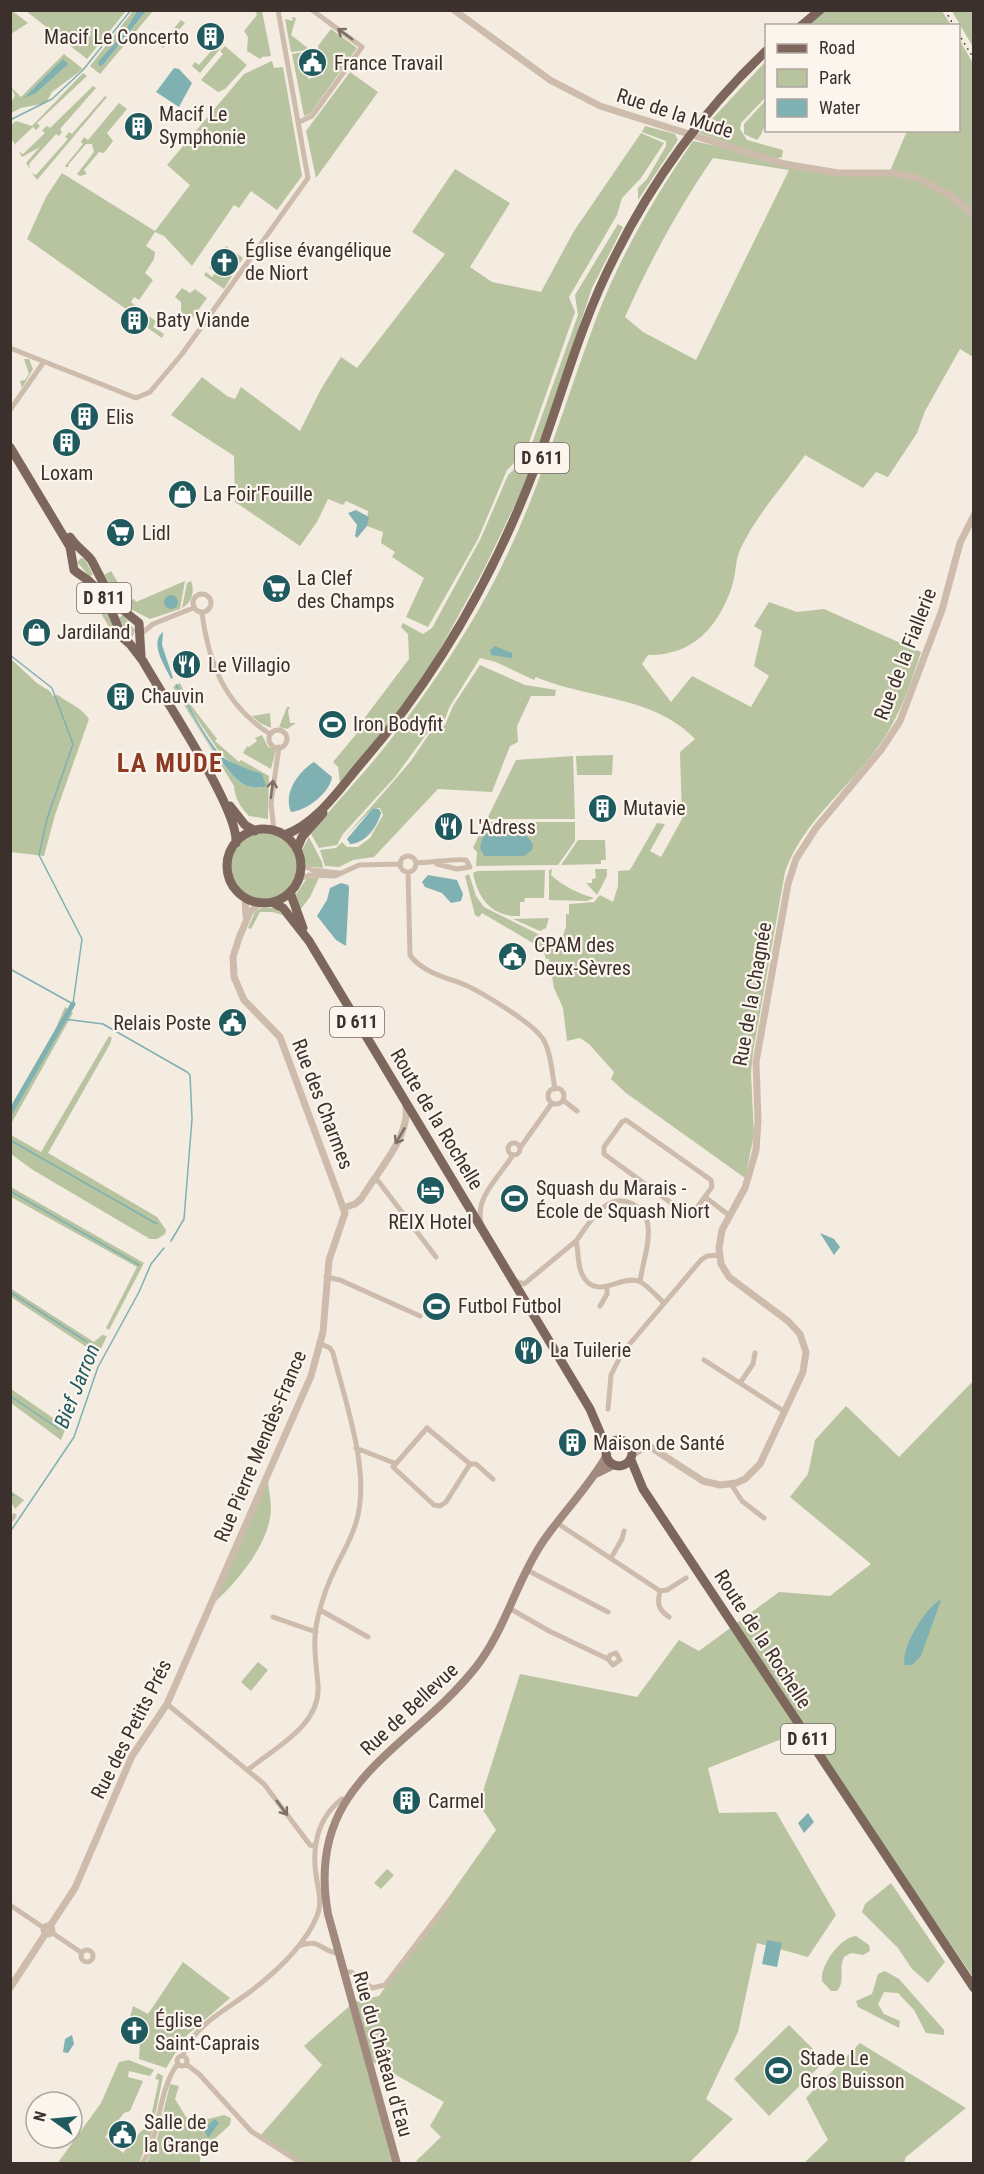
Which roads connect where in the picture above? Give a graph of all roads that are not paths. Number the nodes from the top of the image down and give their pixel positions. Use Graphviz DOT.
graph roads {
  1 [pos="278,10"];
  2 [pos="312,10"];
  3 [pos="454,10"];
  4 [pos="814,10"];
  5 [pos="820,10"];
  6 [pos="798,24"];
  7 [pos="803,24"];
  8 [pos="765,55"];
  9 [pos="765,55"];
  10 [pos="299,122"];
  11 [pos="974,214"];
  12 [pos="10,348"];
  13 [pos="43,363"];
  14 [pos="10,410"];
  15 [pos="10,437"];
  16 [pos="10,447"];
  17 [pos="974,515"];
  18 [pos="83,554"];
  19 [pos="73,560"];
  20 [pos="193,608"];
  21 [pos="202,613"];
  22 [pos="137,621"];
  23 [pos="153,624"];
  24 [pos="140,636"];
  25 [pos="128,642"];
  26 [pos="142,661"];
  27 [pos="270,734"];
  28 [pos="279,747"];
  29 [pos="221,795"];
  30 [pos="822,820"];
  31 [pos="255,831"];
  32 [pos="274,831"];
  33 [pos="284,835"];
  34 [pos="236,843"];
  35 [pos="297,849"];
  36 [pos="416,863"];
  37 [pos="400,864"];
  38 [pos="437,864"];
  39 [pos="301,865"];
  40 [pos="408,872"];
  41 [pos="340,873"];
  42 [pos="298,880"];
  43 [pos="290,892"];
  44 [pos="245,897"];
  45 [pos="272,902"];
  46 [pos="260,903"];
  47 [pos="245,921"];
  48 [pos="309,941"];
  49 [pos="555,1089"];
  50 [pos="562,1100"];
  51 [pos="406,1103"];
  52 [pos="552,1103"];
  53 [pos="578,1110"];
  54 [pos="520,1148"];
  55 [pos="513,1155"];
  56 [pos="374,1178"];
  57 [pos="705,1197"];
  58 [pos="344,1208"];
  59 [pos="730,1215"];
  60 [pos="483,1230"];
  61 [pos="576,1241"];
  62 [pos="719,1255"];
  63 [pos="436,1257"];
  64 [pos="510,1276"];
  65 [pos="326,1277"];
  66 [pos="640,1282"];
  67 [pos="607,1287"];
  68 [pos="664,1303"];
  69 [pos="600,1306"];
  70 [pos="420,1316"];
  71 [pos="321,1344"];
  72 [pos="755,1353"];
  73 [pos="704,1360"];
  74 [pos="740,1383"];
  75 [pos="590,1409"];
  76 [pos="608,1409"];
  77 [pos="785,1412"];
  78 [pos="624,1442"];
  79 [pos="648,1446"];
  80 [pos="356,1448"];
  81 [pos="607,1452"];
  82 [pos="632,1457"];
  83 [pos="394,1463"];
  84 [pos="470,1464"];
  85 [pos="617,1466"];
  86 [pos="594,1476"];
  87 [pos="493,1479"];
  88 [pos="731,1484"];
  89 [pos="643,1489"];
  90 [pos="764,1518"];
  91 [pos="557,1523"];
  92 [pos="624,1531"];
  93 [pos="611,1558"];
  94 [pos="527,1570"];
  95 [pos="686,1578"];
  96 [pos="660,1591"];
  97 [pos="509,1608"];
  98 [pos="208,1610"];
  99 [pos="320,1610"];
  100 [pos="608,1612"];
  101 [pos="273,1617"];
  102 [pos="669,1617"];
  103 [pos="316,1632"];
  104 [pos="368,1637"];
  105 [pos="608,1659"];
  106 [pos="167,1704"];
  107 [pos="249,1769"];
  108 [pos="346,1800"];
  109 [pos="314,1846"];
  110 [pos="449,1901"];
  111 [pos="10,1905"];
  112 [pos="48,1930"];
  113 [pos="298,1947"];
  114 [pos="82,1953"];
  115 [pos="338,1953"];
  116 [pos="343,1972"];
  117 [pos="10,1988"];
  118 [pos="974,1988"];
  119 [pos="183,2055"];
  120 [pos="178,2063"];
  121 [pos="186,2064"];
  122 [pos="142,2163"];
  123 [pos="302,2163"];
  124 [pos="397,2163"];
  1 -- 10 [label="street"];
  10 -- 2 [label="street, one-way"];
  3 -- 11 [label="street, Rue de la Mude"];
  4 -- 6 [label="main road"];
  5 -- 7 [label="main road"];
  8 -- 33 [label="main road, D 611"];
  9 -- 35 [label="main road, D 611"];
  10 -- 13 [label="street"];
  12 -- 13 [label="street"];
  13 -- 14 [label="street"];
  15 -- 18 [label="main road, D 811"];
  16 -- 19 [label="main road, D 811"];
  17 -- 30 [label="street, Rue de la Fiallerie"];
  18 -- 19 [label="main road, D 811"];
  18 -- 22 [label="main road, D 811"];
  19 -- 25 [label="main road, D 811"];
  20 -- 21 [label="street"];
  20 -- 21 [label="street"];
  20 -- 23 [label="street"];
  21 -- 27 [label="street"];
  22 -- 23 [label="street"];
  22 -- 24 [label="main road, D 811"];
  23 -- 24 [label="street"];
  24 -- 25 [label="main road, D 811"];
  24 -- 26 [label="main road, D 811"];
  25 -- 26 [label="main road, D 811"];
  26 -- 29 [label="main road, D 811"];
  27 -- 28 [label="street"];
  27 -- 28 [label="street"];
  32 -- 28 [label="street, one-way"];
  29 -- 31 [label="main road, D 811"];
  29 -- 34 [label="main road, D 811"];
  30 -- 59 [label="street, Rue de la Chagnée"];
  31 -- 32 [label="main road"];
  31 -- 34 [label="main road"];
  32 -- 33 [label="main road"];
  33 -- 35 [label="main road"];
  34 -- 44 [label="main road"];
  35 -- 39 [label="main road"];
  36 -- 37 [label="street"];
  36 -- 38 [label="street"];
  36 -- 40 [label="street"];
  37 -- 40 [label="street"];
  37 -- 41 [label="street"];
  38 -- 38 [label="street"];
  39 -- 41 [label="street"];
  39 -- 42 [label="main road"];
  40 -- 49 [label="street"];
  41 -- 42 [label="street"];
  42 -- 43 [label="main road"];
  43 -- 45 [label="main road"];
  43 -- 48 [label="main road, Route de la Rochelle / D 611"];
  44 -- 46 [label="main road"];
  44 -- 47 [label="street, Rue des Charmes"];
  45 -- 46 [label="main road"];
  45 -- 48 [label="main road, Route de la Rochelle / D 611"];
  46 -- 47 [label="street, Rue des Charmes"];
  47 -- 58 [label="street, Rue des Charmes"];
  48 -- 51 [label="main road, Route de la Rochelle / D 611"];
  49 -- 50 [label="street"];
  49 -- 52 [label="street"];
  50 -- 52 [label="street"];
  50 -- 53 [label="street"];
  51 -- 56 [label="street, one-way"];
  51 -- 60 [label="main road, Route de la Rochelle / D 611"];
  52 -- 54 [label="street"];
  54 -- 55 [label="street"];
  54 -- 55 [label="street"];
  55 -- 60 [label="street"];
  56 -- 58 [label="street"];
  56 -- 63 [label="street"];
  57 -- 57 [label="street"];
  57 -- 59 [label="street"];
  58 -- 65 [label="street, Rue Pierre Mendès-France"];
  59 -- 62 [label="street, Rue de la Chagnée"];
  60 -- 64 [label="main road, Route de la Rochelle / D 611"];
  61 -- 64 [label="street"];
  61 -- 66 [label="street"];
  61 -- 67 [label="street"];
  62 -- 68 [label="street"];
  62 -- 77 [label="street"];
  64 -- 75 [label="main road, Route de la Rochelle / D 611"];
  65 -- 70 [label="street"];
  65 -- 71 [label="street, Rue Pierre Mendès-France"];
  66 -- 67 [label="street"];
  66 -- 68 [label="street"];
  67 -- 69 [label="street"];
  68 -- 76 [label="street"];
  71 -- 80 [label="street"];
  71 -- 98 [label="street, Rue Pierre Mendès-France"];
  72 -- 74 [label="street"];
  73 -- 74 [label="street"];
  74 -- 77 [label="street"];
  75 -- 78 [label="main road, Route de la Rochelle / D 611"];
  75 -- 81 [label="main road, Route de la Rochelle / D 611"];
  77 -- 88 [label="street"];
  78 -- 79 [label="street"];
  78 -- 81 [label="main road"];
  78 -- 82 [label="main road"];
  79 -- 82 [label="street"];
  79 -- 88 [label="street"];
  80 -- 83 [label="street"];
  80 -- 99 [label="street"];
  81 -- 85 [label="main road, Route de la Rochelle"];
  81 -- 86 [label="main road, Rue de Bellevue"];
  82 -- 85 [label="main road"];
  82 -- 89 [label="main road, D 611"];
  83 -- 84 [label="street"];
  83 -- 84 [label="street"];
  84 -- 87 [label="street"];
  85 -- 86 [label="main road, Rue de Bellevue"];
  85 -- 89 [label="main road, D 611"];
  86 -- 91 [label="main road, Rue de Bellevue"];
  88 -- 90 [label="street"];
  89 -- 118 [label="main road, Route de la Rochelle / D 611"];
  91 -- 93 [label="street"];
  91 -- 94 [label="main road, Rue de Bellevue"];
  92 -- 93 [label="street"];
  93 -- 96 [label="street"];
  94 -- 97 [label="main road, Rue de Bellevue"];
  94 -- 100 [label="street"];
  95 -- 96 [label="street"];
  96 -- 102 [label="street"];
  97 -- 105 [label="street"];
  97 -- 108 [label="main road, Rue de Bellevue"];
  98 -- 106 [label="street, Rue des Petits Prés"];
  99 -- 103 [label="street"];
  99 -- 104 [label="street"];
  101 -- 103 [label="street"];
  103 -- 107 [label="street"];
  106 -- 107 [label="street"];
  106 -- 112 [label="street, Rue des Petits Prés"];
  107 -- 109 [label="street, one-way"];
  108 -- 109 [label="street"];
  108 -- 115 [label="main road, Rue de Bellevue"];
  109 -- 113 [label="street"];
  110 -- 116 [label="street"];
  111 -- 112 [label="street"];
  112 -- 114 [label="street"];
  112 -- 117 [label="street, Rue des Petits Prés"];
  113 -- 115 [label="street"];
  113 -- 119 [label="street"];
  115 -- 116 [label="main road, Rue du Château d'Eau"];
  116 -- 124 [label="main road, Rue du Château d'Eau"];
  119 -- 120 [label="street"];
  119 -- 121 [label="street"];
  120 -- 121 [label="street"];
  120 -- 122 [label="street"];
  121 -- 123 [label="street"];
}
